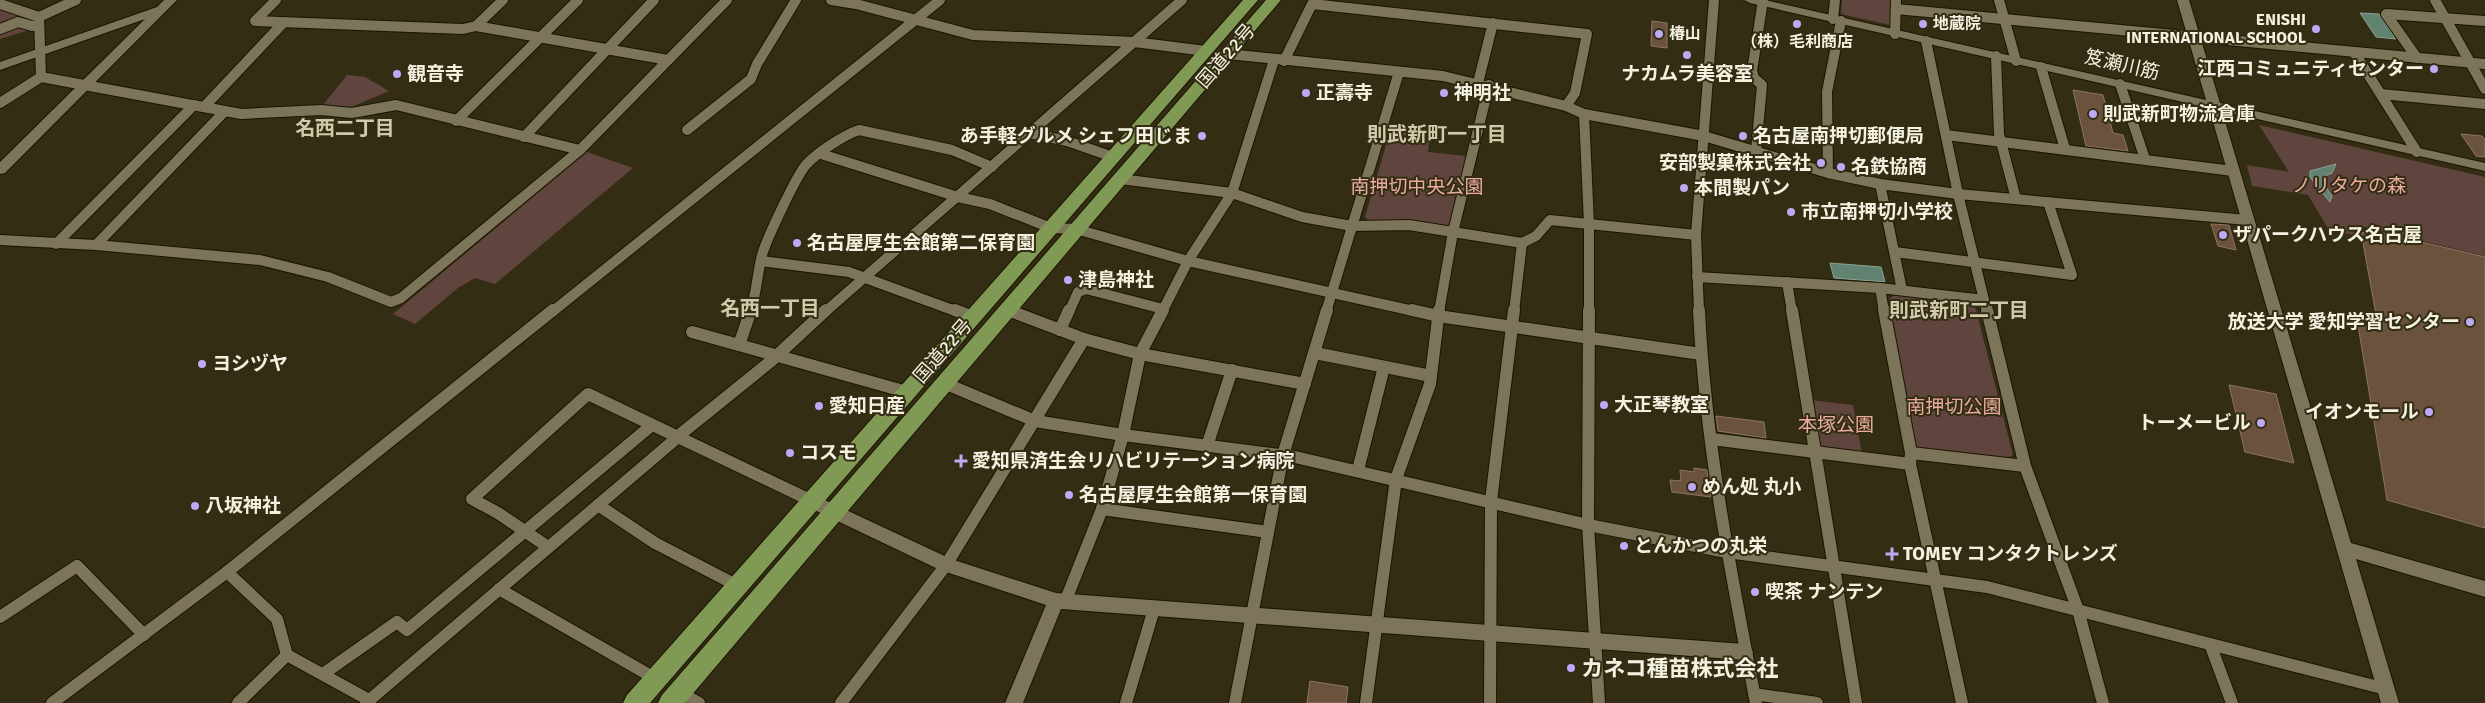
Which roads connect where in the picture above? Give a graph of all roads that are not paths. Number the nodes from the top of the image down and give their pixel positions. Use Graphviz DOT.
graph roads {
  1 [pos="76,0"];
  2 [pos="276,0"];
  3 [pos="503,0"];
  4 [pos="578,0"];
  5 [pos="654,0"];
  6 [pos="727,0"];
  7 [pos="796,0"];
  8 [pos="830,0"];
  9 [pos="940,0"];
  10 [pos="1182,0"];
  11 [pos="1251,0"];
  12 [pos="1274,0"];
  13 [pos="1302,0"];
  14 [pos="1714,0"];
  15 [pos="1750,0"];
  16 [pos="1835,0"];
  17 [pos="1999,0"];
  18 [pos="2183,0"];
  19 [pos="2435,0"];
  20 [pos="1763,1"];
  21 [pos="0,4"];
  22 [pos="167,4"];
  23 [pos="1312,4"];
  24 [pos="1896,4"];
  25 [pos="2445,18"];
  26 [pos="914,20"];
  27 [pos="1837,20"];
  28 [pos="2004,20"];
  29 [pos="39,21"];
  30 [pos="2485,21"];
  31 [pos="284,22"];
  32 [pos="1493,23"];
  33 [pos="476,26"];
  34 [pos="0,29"];
  35 [pos="1896,34"];
  36 [pos="540,37"];
  37 [pos="2193,37"];
  38 [pos="1926,41"];
  39 [pos="1134,42"];
  40 [pos="607,49"];
  41 [pos="1206,51"];
  42 [pos="39,52"];
  43 [pos="2354,52"];
  44 [pos="1228,54"];
  45 [pos="1996,56"];
  46 [pos="2417,58"];
  47 [pos="668,60"];
  48 [pos="1279,60"];
  49 [pos="2016,61"];
  50 [pos="2470,62"];
  51 [pos="2485,64"];
  52 [pos="0,66"];
  53 [pos="2041,66"];
  54 [pos="1399,72"];
  55 [pos="41,77"];
  56 [pos="1484,84"];
  57 [pos="2120,84"];
  58 [pos="86,86"];
  59 [pos="2485,89"];
  60 [pos="2381,94"];
  61 [pos="0,103"];
  62 [pos="2485,104"];
  63 [pos="2213,105"];
  64 [pos="199,106"];
  65 [pos="1566,106"];
  66 [pos="225,111"];
  67 [pos="1584,114"];
  68 [pos="456,121"];
  69 [pos="687,130"];
  70 [pos="1030,133"];
  71 [pos="1946,135"];
  72 [pos="1704,136"];
  73 [pos="524,137"];
  74 [pos="2001,141"];
  75 [pos="2065,149"];
  76 [pos="580,150"];
  77 [pos="1756,151"];
  78 [pos="2417,152"];
  79 [pos="820,154"];
  80 [pos="1113,157"];
  81 [pos="2145,159"];
  82 [pos="992,167"];
  83 [pos="2485,167"];
  84 [pos="0,170"];
  85 [pos="2233,171"];
  86 [pos="1828,173"];
  87 [pos="1120,179"];
  88 [pos="1880,184"];
  89 [pos="1232,192"];
  90 [pos="1958,194"];
  91 [pos="958,197"];
  92 [pos="2016,199"];
  93 [pos="2048,202"];
  94 [pos="2247,220"];
  95 [pos="1589,224"];
  96 [pos="1352,226"];
  97 [pos="1051,228"];
  98 [pos="1076,229"];
  99 [pos="1453,232"];
  100 [pos="1696,235"];
  101 [pos="0,240"];
  102 [pos="1522,243"];
  103 [pos="56,244"];
  104 [pos="96,245"];
  105 [pos="1895,252"];
  106 [pos="761,261"];
  107 [pos="1188,261"];
  108 [pos="1975,262"];
  109 [pos="866,276"];
  110 [pos="1697,276"];
  111 [pos="1788,282"];
  112 [pos="1880,288"];
  113 [pos="1902,290"];
  114 [pos="1332,293"];
  115 [pos="1984,300"];
  116 [pos="1163,309"];
  117 [pos="1007,310"];
  118 [pos="1438,316"];
  119 [pos="973,317"];
  120 [pos="1513,326"];
  121 [pos="1060,330"];
  122 [pos="692,332"];
  123 [pos="1588,336"];
  124 [pos="1084,339"];
  125 [pos="739,345"];
  126 [pos="1315,353"];
  127 [pos="1140,354"];
  128 [pos="1701,354"];
  129 [pos="775,355"];
  130 [pos="1384,367"];
  131 [pos="1232,370"];
  132 [pos="1431,376"];
  133 [pos="944,383"];
  134 [pos="1305,384"];
  135 [pos="907,392"];
  136 [pos="1035,421"];
  137 [pos="652,425"];
  138 [pos="1123,435"];
  139 [pos="678,437"];
  140 [pos="1712,440"];
  141 [pos="1207,446"];
  142 [pos="1815,451"];
  143 [pos="1283,455"];
  144 [pos="1911,458"];
  145 [pos="2025,466"];
  146 [pos="1358,470"];
  147 [pos="1396,479"];
  148 [pos="812,501"];
  149 [pos="1490,501"];
  150 [pos="598,505"];
  151 [pos="1102,509"];
  152 [pos="834,512"];
  153 [pos="1588,525"];
  154 [pos="525,530"];
  155 [pos="1268,532"];
  156 [pos="548,547"];
  157 [pos="2344,548"];
  158 [pos="1727,552"];
  159 [pos="946,565"];
  160 [pos="1834,566"];
  161 [pos="227,572"];
  162 [pos="1934,580"];
  163 [pos="738,586"];
  164 [pos="499,589"];
  165 [pos="2485,589"];
  166 [pos="1060,602"];
  167 [pos="1154,609"];
  168 [pos="2078,610"];
  169 [pos="1252,616"];
  170 [pos="0,617"];
  171 [pos="1376,626"];
  172 [pos="1490,634"];
  173 [pos="144,635"];
  174 [pos="1596,641"];
  175 [pos="2210,644"];
  176 [pos="1744,652"];
  177 [pos="287,655"];
  178 [pos="323,674"];
  179 [pos="656,679"];
  180 [pos="2388,696"];
  181 [pos="675,698"];
  182 [pos="1755,699"];
  183 [pos="372,701"];
  184 [pos="52,703"];
  185 [pos="238,703"];
  186 [pos="635,703"];
  187 [pos="699,703"];
  188 [pos="841,703"];
  189 [pos="1014,703"];
  190 [pos="1126,703"];
  191 [pos="1235,703"];
  192 [pos="1366,703"];
  193 [pos="1490,703"];
  194 [pos="1599,703"];
  195 [pos="1817,703"];
  196 [pos="1856,703"];
  197 [pos="1962,703"];
  198 [pos="2103,703"];
  199 [pos="2232,703"];
  1 -- 29 [label="street"];
  2 -- 31 [label="street"];
  3 -- 33 [label="street"];
  4 -- 36 [label="street"];
  5 -- 40 [label="street"];
  6 -- 47 [label="street"];
  7 -- 69 [label="street"];
  8 -- 26 [label="street"];
  9 -- 26 [label="street"];
  10 -- 39 [label="street"];
  11 -- 41 [label="highway, 国道22号"];
  12 -- 44 [label="highway, 国道22号"];
  13 -- 23 [label="street"];
  14 -- 72 [label="street"];
  15 -- 20 [label="street, 笈瀬川筋"];
  16 -- 27 [label="street"];
  17 -- 28 [label="street"];
  18 -- 37 [label="street"];
  19 -- 25 [label="street"];
  20 -- 27 [label="street, 笈瀬川筋"];
  20 -- 77 [label="street"];
  21 -- 29 [label="street"];
  22 -- 42 [label="street"];
  22 -- 58 [label="street"];
  23 -- 32 [label="street"];
  23 -- 48 [label="street"];
  24 -- 28 [label="street"];
  24 -- 35 [label="street"];
  25 -- 30 [label="street"];
  25 -- 46 [label="street"];
  25 -- 50 [label="street"];
  26 -- 39 [label="street"];
  26 -- 161 [label="street"];
  27 -- 35 [label="street, 笈瀬川筋"];
  27 -- 86 [label="street"];
  28 -- 37 [label="street"];
  28 -- 49 [label="street"];
  29 -- 34 [label="street"];
  29 -- 42 [label="street"];
  31 -- 33 [label="street"];
  31 -- 64 [label="street"];
  32 -- 56 [label="street"];
  32 -- 65 [label="street"];
  33 -- 36 [label="street"];
  35 -- 38 [label="street, 笈瀬川筋"];
  36 -- 40 [label="street"];
  36 -- 68 [label="street"];
  37 -- 43 [label="street"];
  37 -- 63 [label="street"];
  38 -- 45 [label="street, 笈瀬川筋"];
  38 -- 71 [label="street"];
  39 -- 41 [label="street"];
  39 -- 70 [label="street"];
  40 -- 47 [label="street"];
  40 -- 73 [label="street"];
  41 -- 80 [label="highway, 国道22号"];
  42 -- 52 [label="street"];
  42 -- 55 [label="street"];
  43 -- 46 [label="street"];
  43 -- 60 [label="street"];
  44 -- 48 [label="street"];
  44 -- 87 [label="highway, 国道22号"];
  45 -- 49 [label="street, 笈瀬川筋"];
  45 -- 74 [label="street"];
  46 -- 50 [label="street"];
  47 -- 76 [label="street"];
  48 -- 54 [label="street"];
  48 -- 89 [label="street"];
  49 -- 53 [label="street, 笈瀬川筋"];
  50 -- 51 [label="street"];
  50 -- 59 [label="street"];
  53 -- 57 [label="street, 笈瀬川筋"];
  53 -- 75 [label="street"];
  54 -- 56 [label="street"];
  54 -- 96 [label="street"];
  55 -- 58 [label="street"];
  55 -- 61 [label="street"];
  56 -- 65 [label="street"];
  56 -- 99 [label="street"];
  57 -- 63 [label="street, 笈瀬川筋"];
  57 -- 81 [label="street"];
  58 -- 64 [label="street"];
  58 -- 84 [label="street"];
  60 -- 62 [label="street"];
  60 -- 78 [label="street"];
  63 -- 78 [label="street, 笈瀬川筋"];
  63 -- 85 [label="street"];
  64 -- 66 [label="street"];
  64 -- 103 [label="street"];
  65 -- 67 [label="street"];
  66 -- 68 [label="street"];
  66 -- 104 [label="street"];
  67 -- 72 [label="street"];
  67 -- 95 [label="street"];
  68 -- 73 [label="street"];
  70 -- 80 [label="street"];
  70 -- 82 [label="street"];
  71 -- 74 [label="street"];
  71 -- 90 [label="street"];
  72 -- 77 [label="street"];
  72 -- 100 [label="street"];
  73 -- 76 [label="street"];
  74 -- 75 [label="street"];
  74 -- 92 [label="street"];
  75 -- 81 [label="street"];
  76 -- 104 [label="street"];
  77 -- 86 [label="street"];
  78 -- 83 [label="street, 笈瀬川筋"];
  79 -- 82 [label="street"];
  79 -- 91 [label="street"];
  79 -- 106 [label="street"];
  80 -- 97 [label="highway, 国道22号"];
  81 -- 85 [label="street"];
  82 -- 91 [label="street"];
  85 -- 94 [label="street"];
  86 -- 88 [label="street"];
  87 -- 89 [label="street"];
  87 -- 98 [label="highway, 国道22号"];
  88 -- 90 [label="street"];
  88 -- 105 [label="street"];
  89 -- 96 [label="street"];
  89 -- 107 [label="street"];
  90 -- 92 [label="street"];
  90 -- 108 [label="street"];
  91 -- 97 [label="street"];
  91 -- 109 [label="street"];
  92 -- 93 [label="street"];
  93 -- 94 [label="street"];
  93 -- 108 [label="street"];
  94 -- 157 [label="street"];
  95 -- 100 [label="street"];
  95 -- 102 [label="street"];
  95 -- 123 [label="street"];
  96 -- 99 [label="street"];
  96 -- 114 [label="street"];
  97 -- 98 [label="street"];
  97 -- 119 [label="highway, 国道22号"];
  98 -- 107 [label="street"];
  98 -- 117 [label="highway, 国道22号"];
  99 -- 102 [label="street"];
  99 -- 118 [label="street"];
  100 -- 110 [label="street"];
  101 -- 103 [label="street"];
  102 -- 120 [label="street"];
  103 -- 104 [label="street"];
  105 -- 108 [label="street"];
  105 -- 113 [label="street"];
  106 -- 109 [label="street"];
  106 -- 125 [label="street"];
  107 -- 114 [label="street"];
  107 -- 116 [label="street"];
  108 -- 115 [label="street"];
  109 -- 119 [label="street"];
  109 -- 129 [label="street"];
  110 -- 111 [label="street"];
  110 -- 128 [label="street"];
  111 -- 112 [label="street"];
  111 -- 142 [label="street"];
  112 -- 113 [label="street"];
  112 -- 144 [label="street"];
  113 -- 115 [label="street"];
  114 -- 118 [label="street"];
  114 -- 126 [label="street"];
  115 -- 145 [label="street"];
  116 -- 121 [label="street"];
  116 -- 127 [label="street"];
  117 -- 121 [label="street"];
  117 -- 133 [label="highway, 国道22号"];
  118 -- 120 [label="street"];
  118 -- 132 [label="street"];
  119 -- 135 [label="highway, 国道22号"];
  120 -- 123 [label="street"];
  120 -- 149 [label="street"];
  121 -- 124 [label="street"];
  122 -- 125 [label="street"];
  123 -- 128 [label="street"];
  123 -- 153 [label="street"];
  124 -- 127 [label="street"];
  124 -- 136 [label="street"];
  125 -- 129 [label="street"];
  126 -- 130 [label="street"];
  126 -- 134 [label="street"];
  127 -- 131 [label="street"];
  127 -- 138 [label="street"];
  128 -- 140 [label="street"];
  129 -- 135 [label="street"];
  129 -- 139 [label="street"];
  130 -- 132 [label="street"];
  130 -- 146 [label="street"];
  131 -- 134 [label="street"];
  131 -- 141 [label="street"];
  132 -- 147 [label="street"];
  133 -- 136 [label="street"];
  133 -- 152 [label="highway, 国道22号"];
  134 -- 143 [label="street"];
  135 -- 148 [label="highway, 国道22号"];
  136 -- 138 [label="street"];
  136 -- 159 [label="street"];
  137 -- 139 [label="street"];
  137 -- 154 [label="street"];
  137 -- 154 [label="street"];
  138 -- 141 [label="street"];
  138 -- 151 [label="street"];
  139 -- 148 [label="street"];
  139 -- 150 [label="street"];
  140 -- 142 [label="street"];
  140 -- 158 [label="street"];
  141 -- 143 [label="street"];
  142 -- 144 [label="street"];
  142 -- 160 [label="street"];
  143 -- 146 [label="street"];
  143 -- 155 [label="street"];
  144 -- 145 [label="street"];
  144 -- 162 [label="street"];
  145 -- 168 [label="street"];
  146 -- 147 [label="street"];
  147 -- 149 [label="street"];
  147 -- 171 [label="street"];
  148 -- 152 [label="street"];
  148 -- 163 [label="highway, 国道22号"];
  149 -- 153 [label="street"];
  149 -- 172 [label="street"];
  150 -- 156 [label="street"];
  150 -- 163 [label="street"];
  151 -- 155 [label="street"];
  151 -- 166 [label="street"];
  152 -- 159 [label="street"];
  152 -- 181 [label="highway, 国道22号"];
  153 -- 158 [label="street"];
  153 -- 174 [label="street"];
  154 -- 156 [label="street"];
  154 -- 178 [label="street"];
  155 -- 169 [label="street"];
  156 -- 164 [label="street"];
  157 -- 165 [label="street"];
  157 -- 180 [label="street"];
  158 -- 160 [label="street"];
  158 -- 176 [label="street"];
  159 -- 166 [label="street"];
  159 -- 188 [label="street"];
  160 -- 162 [label="street"];
  160 -- 196 [label="street"];
  161 -- 173 [label="street"];
  161 -- 177 [label="street"];
  162 -- 168 [label="street"];
  162 -- 197 [label="street"];
  163 -- 179 [label="highway, 国道22号"];
  164 -- 179 [label="street"];
  164 -- 183 [label="street"];
  166 -- 167 [label="street"];
  166 -- 189 [label="street"];
  167 -- 169 [label="street"];
  167 -- 190 [label="street"];
  168 -- 175 [label="street"];
  168 -- 198 [label="street"];
  169 -- 171 [label="street"];
  169 -- 191 [label="street"];
  170 -- 173 [label="street"];
  171 -- 172 [label="street"];
  171 -- 192 [label="street"];
  172 -- 174 [label="street"];
  172 -- 193 [label="street"];
  173 -- 184 [label="street"];
  174 -- 176 [label="street"];
  174 -- 194 [label="street"];
  175 -- 180 [label="street"];
  175 -- 199 [label="street"];
  176 -- 182 [label="street"];
  177 -- 178 [label="street"];
  177 -- 185 [label="street"];
  178 -- 183 [label="street"];
  179 -- 186 [label="highway, 国道22号"];
  181 -- 187 [label="street"];
  182 -- 195 [label="street"];
}
